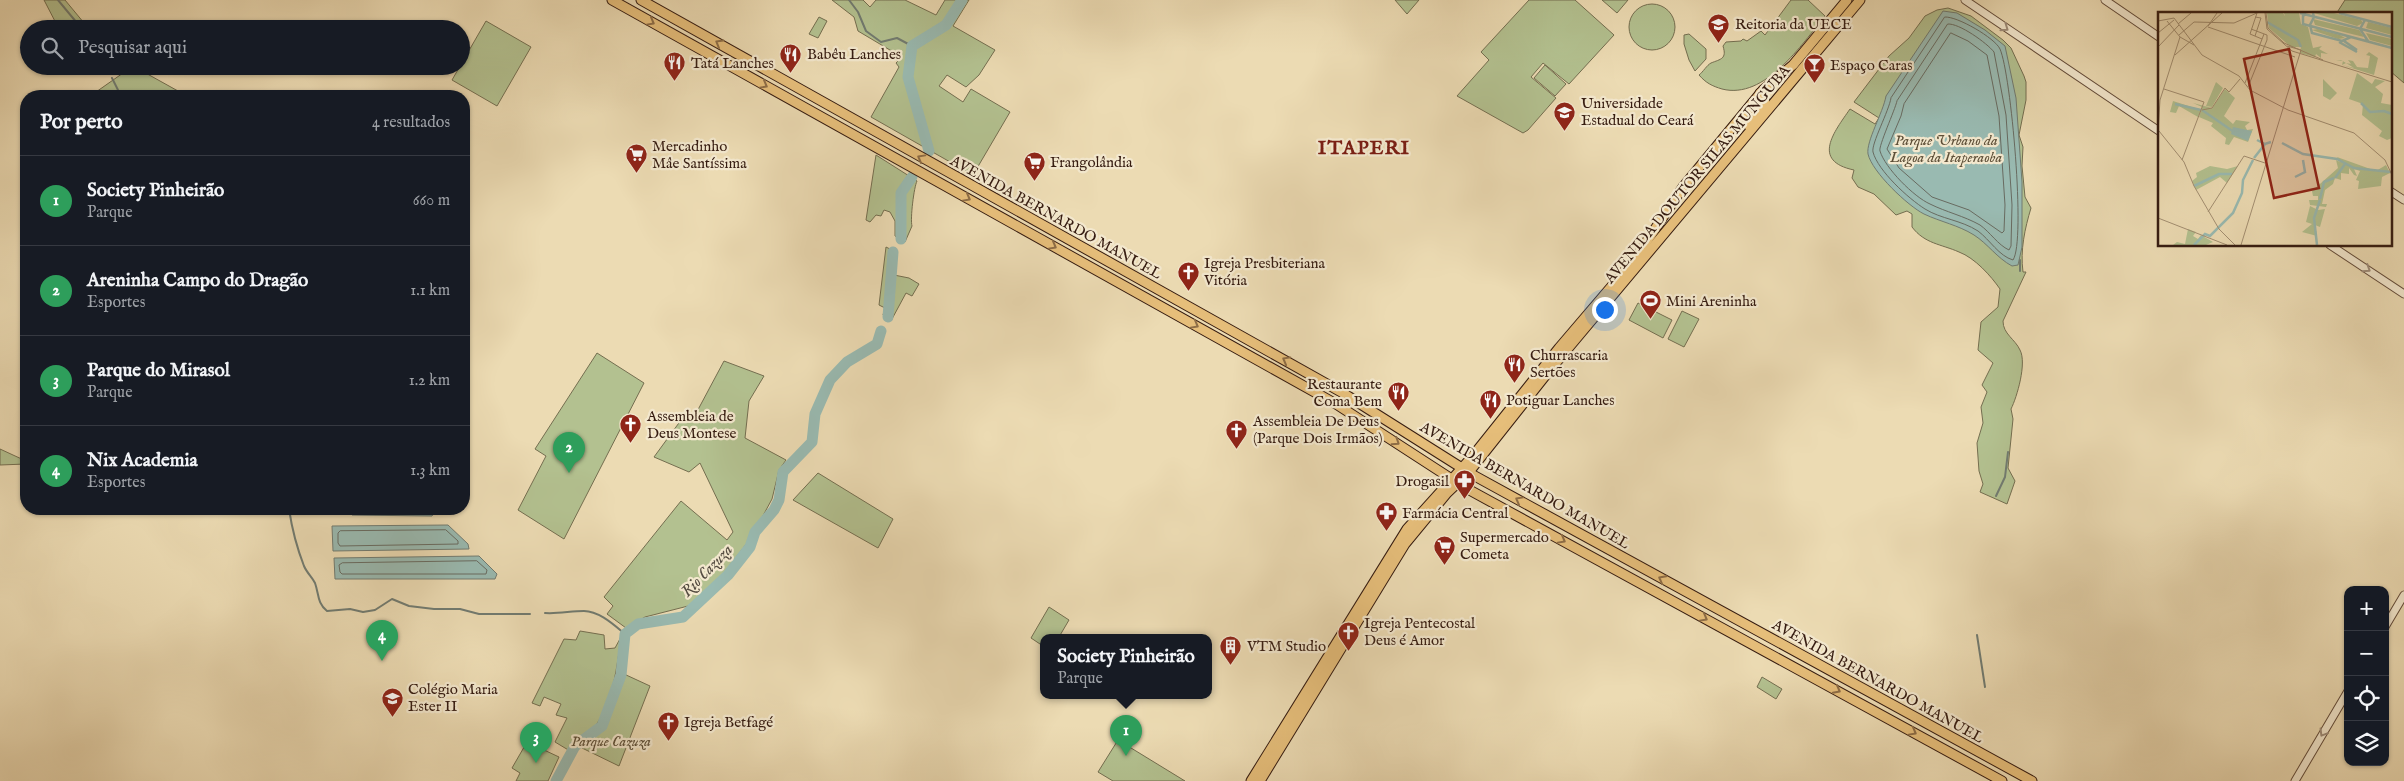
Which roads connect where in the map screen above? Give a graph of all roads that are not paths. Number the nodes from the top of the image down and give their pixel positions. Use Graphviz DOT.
graph roads {
  1 [pos="612,0"];
  2 [pos="641,0"];
  3 [pos="1847,0"];
  4 [pos="1860,0"];
  5 [pos="1965,0"];
  6 [pos="2105,0"];
  7 [pos="2158,36"];
  8 [pos="748,60"];
  9 [pos="741,72"];
  10 [pos="1760,93"];
  11 [pos="2158,130"];
  12 [pos="1747,133"];
  13 [pos="1684,187"];
  14 [pos="2392,192"];
  15 [pos="1698,193"];
  16 [pos="2404,200"];
  17 [pos="1016,210"];
  18 [pos="1010,222"];
  19 [pos="1040,224"];
  20 [pos="1034,235"];
  21 [pos="2332,246"];
  22 [pos="2404,294"];
  23 [pos="1466,469"];
  24 [pos="1454,481"];
  25 [pos="2404,595"];
  26 [pos="2389,620"];
  27 [pos="2344,698"];
  28 [pos="1251,781"];
  29 [pos="1260,781"];
  30 [pos="2002,781"];
  31 [pos="2032,781"];
  32 [pos="2294,781"];
  1 -- 9 [label="main road, AVENIDA BERNARDO MANUEL, one-way"];
  8 -- 2 [label="main road, AVENIDA BERNARDO MANUEL, one-way"];
  3 -- 10 [label="main road, AVENIDA DOUTOR SILAS MUNGUBA"];
  4 -- 12 [label="main road, AVENIDA DOUTOR SILAS MUNGUBA"];
  5 -- 11 [label="street, one-way"];
  6 -- 7 [label="street"];
  8 -- 9 [label="main road"];
  17 -- 8 [label="main road, AVENIDA BERNARDO MANUEL, one-way"];
  9 -- 18 [label="main road, AVENIDA BERNARDO MANUEL, one-way"];
  10 -- 12 [label="main road"];
  10 -- 13 [label="main road, AVENIDA DOUTOR SILAS MUNGUBA"];
  12 -- 15 [label="main road, AVENIDA DOUTOR SILAS MUNGUBA"];
  13 -- 15 [label="main road"];
  13 -- 23 [label="main road, AVENIDA DOUTOR SILAS MUNGUBA"];
  14 -- 16 [label="street"];
  15 -- 23 [label="main road, AVENIDA DOUTOR SILAS MUNGUBA"];
  17 -- 18 [label="main road"];
  17 -- 19 [label="main road, AVENIDA BERNARDO MANUEL"];
  18 -- 20 [label="main road, AVENIDA BERNARDO MANUEL"];
  19 -- 20 [label="main road"];
  23 -- 19 [label="main road, AVENIDA BERNARDO MANUEL, one-way"];
  20 -- 24 [label="main road, AVENIDA BERNARDO MANUEL, one-way"];
  21 -- 22 [label="street, one-way"];
  23 -- 24 [label="main road, AVENIDA DOUTOR SILAS MUNGUBA"];
  31 -- 23 [label="main road, AVENIDA BERNARDO MANUEL, one-way"];
  24 -- 28 [label="main road, AVENIDA DOUTOR SILAS MUNGUBA"];
  24 -- 29 [label="main road, AVENIDA DOUTOR SILAS MUNGUBA"];
  24 -- 30 [label="main road, AVENIDA BERNARDO MANUEL, one-way"];
  25 -- 26 [label="street"];
  27 -- 32 [label="street, one-way"];
}
